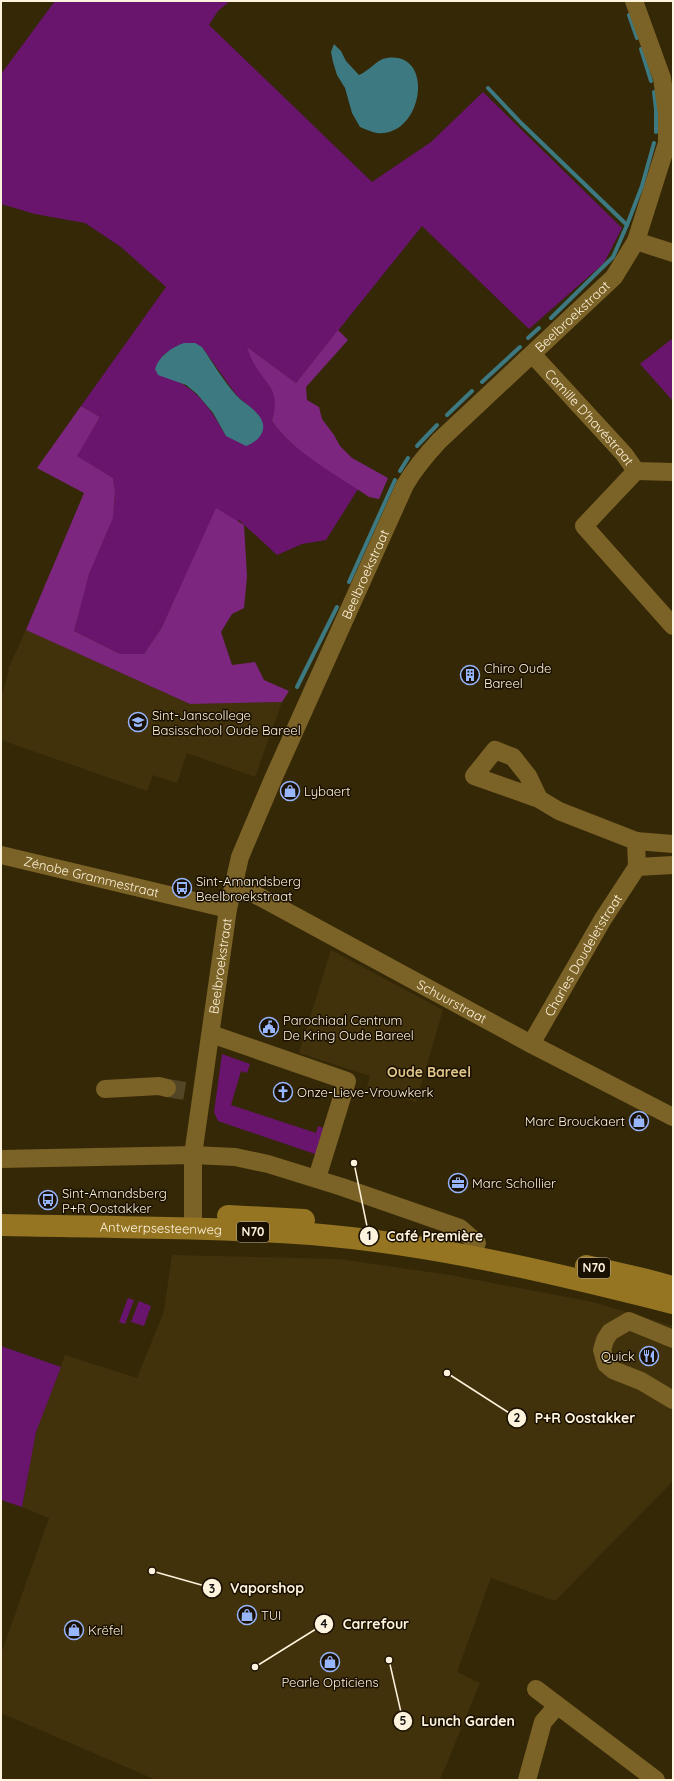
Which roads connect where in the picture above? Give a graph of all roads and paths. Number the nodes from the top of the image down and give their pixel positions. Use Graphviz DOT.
graph roads {
  1 [pos="634,1"];
  2 [pos="636,241"];
  3 [pos="673,253"];
  4 [pos="533,355"];
  5 [pos="636,471"];
  6 [pos="673,472"];
  7 [pos="673,626"];
  8 [pos="538,799"];
  9 [pos="636,841"];
  10 [pos="673,844"];
  11 [pos="1,855"];
  12 [pos="673,865"];
  13 [pos="637,867"];
  14 [pos="234,883"];
  15 [pos="228,909"];
  16 [pos="211,1034"];
  17 [pos="531,1044"];
  18 [pos="167,1088"];
  19 [pos="105,1089"];
  20 [pos="673,1117"];
  21 [pos="193,1155"];
  22 [pos="1,1159"];
  23 [pos="317,1178"];
  24 [pos="1,1211"];
  25 [pos="193,1222"];
  26 [pos="1,1225"];
  27 [pos="477,1243"];
  28 [pos="673,1287"];
  29 [pos="673,1303"];
  30 [pos="673,1339"];
  31 [pos="671,1399"];
  32 [pos="536,1689"];
  33 [pos="557,1706"];
  34 [pos="527,1780"];
  35 [pos="656,1780"];
  1 -- 2 [label="street, Beelbroekstraat"];
  2 -- 3 [label="street"];
  2 -- 4 [label="street, Beelbroekstraat"];
  4 -- 5 [label="street, Camille D'havéstraat"];
  4 -- 14 [label="street, Beelbroekstraat"];
  5 -- 6 [label="street, Camille D'havéstraat"];
  5 -- 7 [label="street"];
  8 -- 9 [label="street"];
  9 -- 10 [label="street"];
  9 -- 13 [label="street"];
  11 -- 15 [label="street, Zénobe Grammestraat"];
  12 -- 13 [label="street"];
  13 -- 17 [label="street, Charles Doudeletstraat"];
  14 -- 15 [label="street, Beelbroekstraat"];
  14 -- 17 [label="street, Schuurstraat"];
  15 -- 16 [label="street, Beelbroekstraat"];
  16 -- 21 [label="street, Beelbroekstraat"];
  16 -- 23 [label="street"];
  17 -- 20 [label="street, Schuurstraat"];
  18 -- 19 [label="street"];
  21 -- 22 [label="street, Antwerpsesteenweg"];
  21 -- 23 [label="street, Antwerpsesteenweg"];
  21 -- 25 [label="street, Beelbroekstraat"];
  23 -- 27 [label="street, Antwerpsesteenweg"];
  24 -- 25 [label="main road, Antwerpsesteenweg / N70"];
  25 -- 26 [label="main road, Antwerpsesteenweg / N70"];
  25 -- 27 [label="main road, Antwerpsesteenweg / N70"];
  25 -- 29 [label="main road, Antwerpsesteenweg / N70"];
  27 -- 28 [label="main road, Antwerpsesteenweg / N70"];
  30 -- 31 [label="street"];
  32 -- 33 [label="street"];
  33 -- 34 [label="street"];
  33 -- 35 [label="street"];
}
